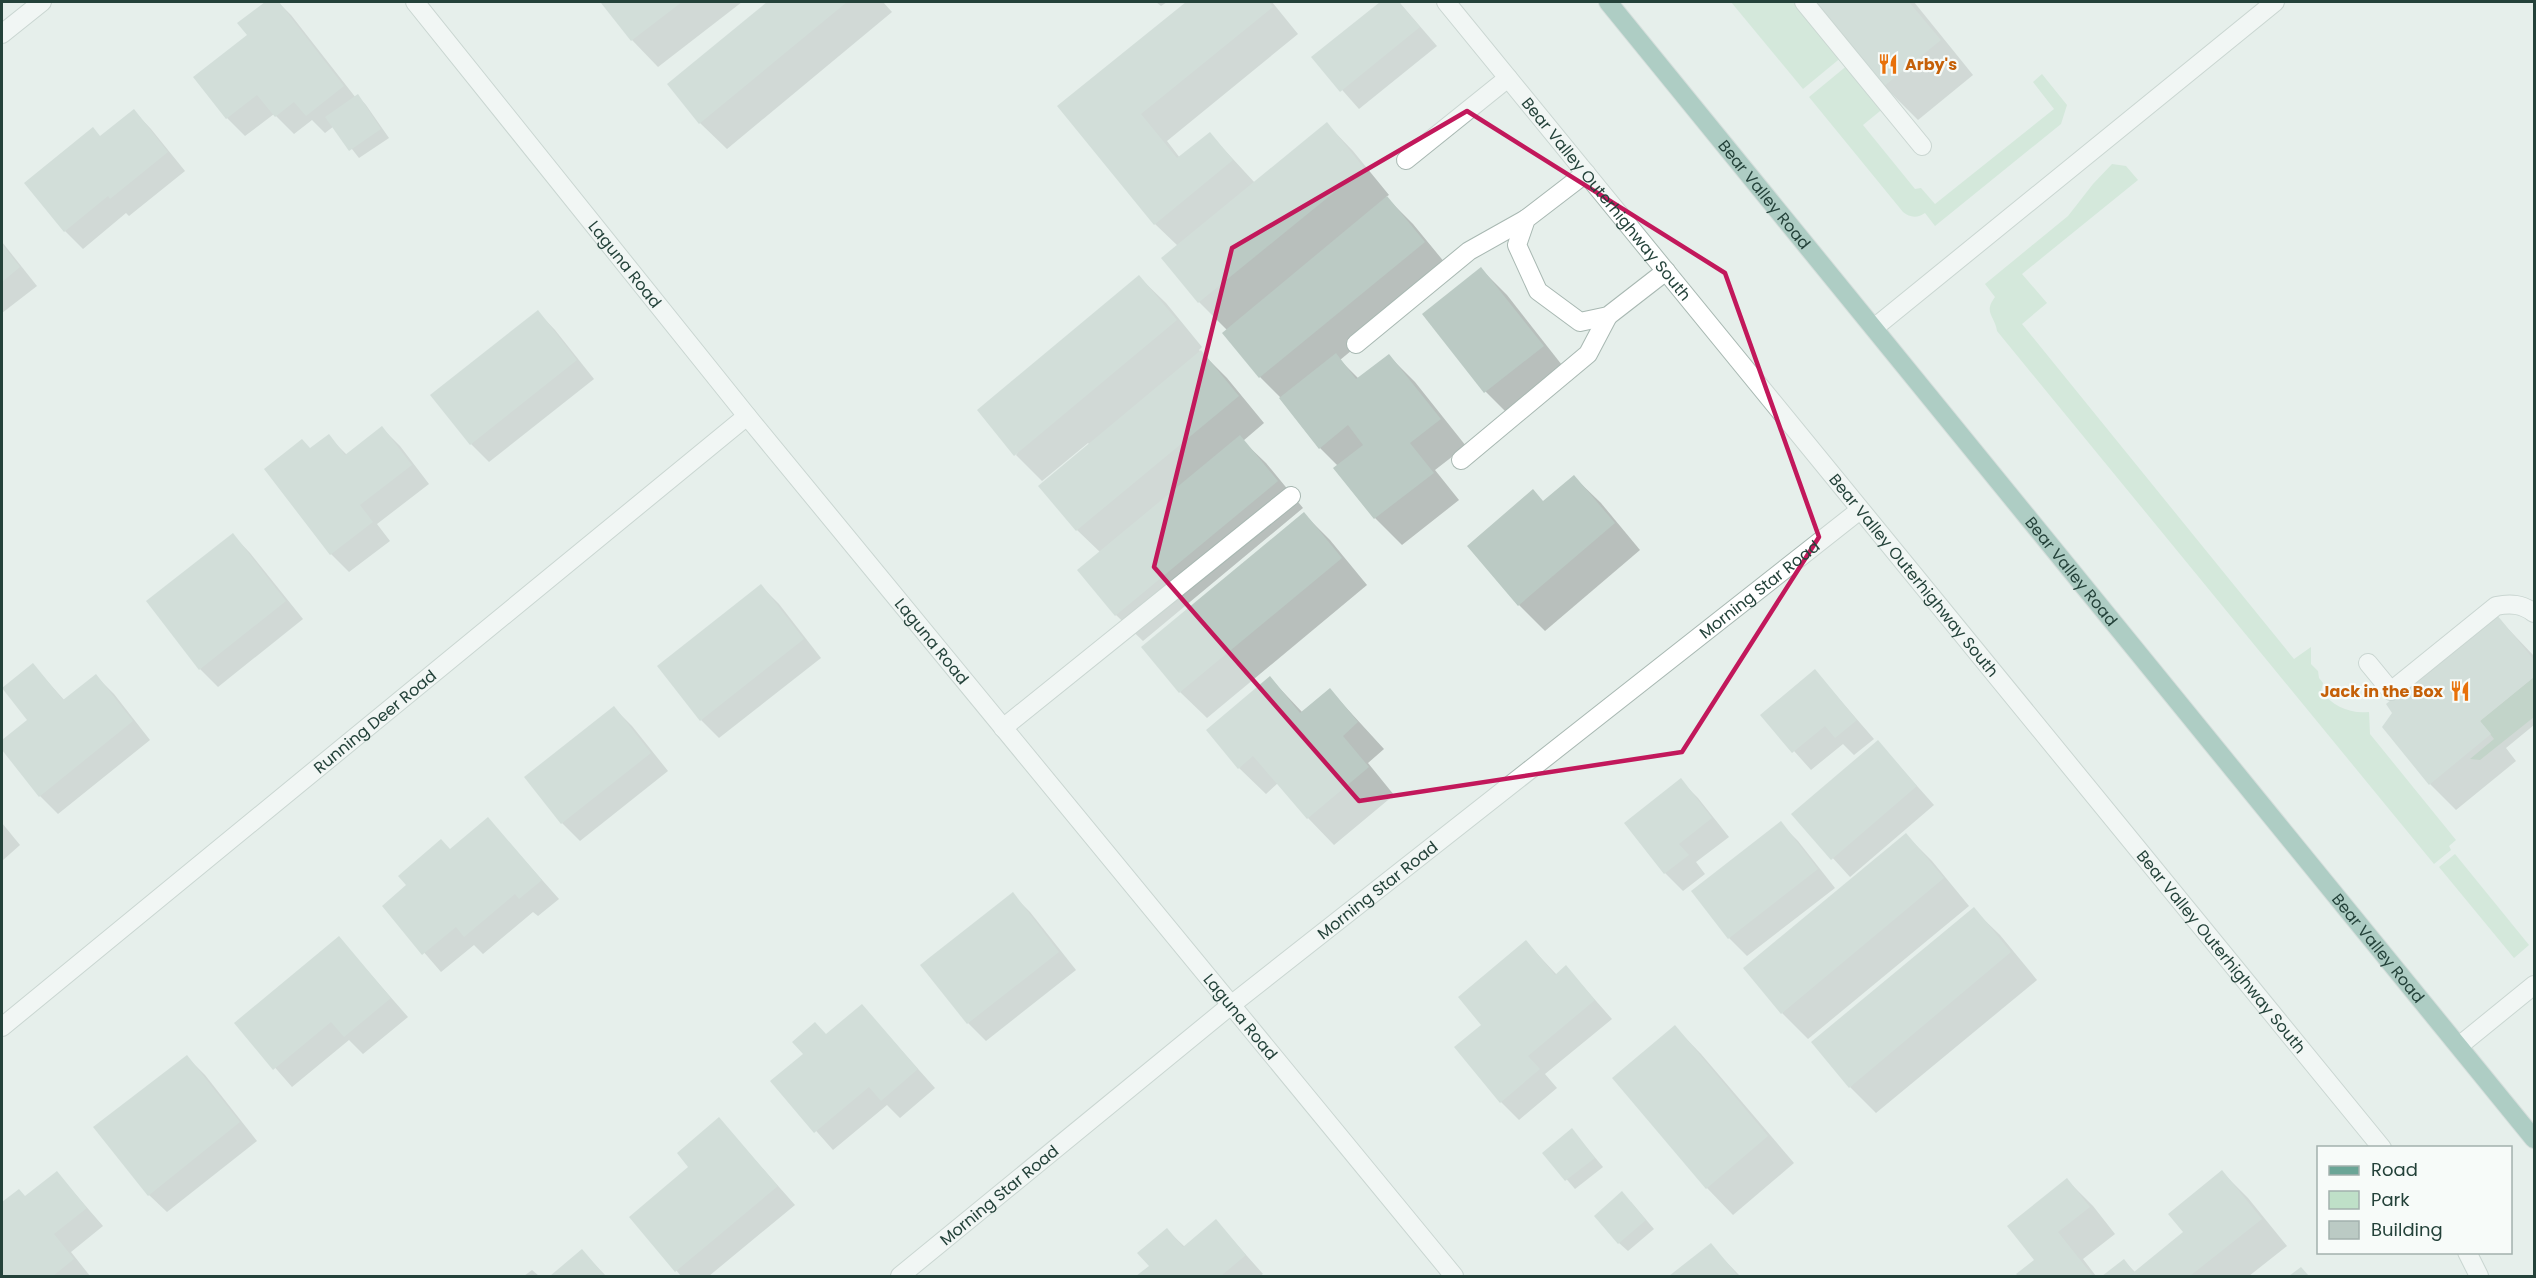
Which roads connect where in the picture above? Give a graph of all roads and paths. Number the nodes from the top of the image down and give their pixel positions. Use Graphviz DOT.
graph roads {
  1 [pos="42,2"];
  2 [pos="415,2"];
  3 [pos="1446,2"];
  4 [pos="1608,2"];
  5 [pos="1804,2"];
  6 [pos="2275,2"];
  7 [pos="2,34"];
  8 [pos="1508,78"];
  9 [pos="1922,146"];
  10 [pos="1406,160"];
  11 [pos="1586,173"];
  12 [pos="1526,219"];
  13 [pos="1666,271"];
  14 [pos="1608,316"];
  15 [pos="1874,328"];
  16 [pos="1356,344"];
  17 [pos="747,416"];
  18 [pos="1461,460"];
  19 [pos="1291,496"];
  20 [pos="1860,510"];
  21 [pos="2535,613"];
  22 [pos="2368,663"];
  23 [pos="1003,728"];
  24 [pos="2535,985"];
  25 [pos="1231,1005"];
  26 [pos="2,1027"];
  27 [pos="2459,1046"];
  28 [pos="2535,1139"];
  29 [pos="2380,1146"];
  30 [pos="2468,1254"];
  31 [pos="900,1276"];
  32 [pos="1454,1276"];
  33 [pos="2479,1276"];
  1 -- 7 [label="street"];
  2 -- 17 [label="street, Laguna Road"];
  3 -- 8 [label="street, Bear Valley Outerhighway South"];
  4 -- 15 [label="main road, Bear Valley Road"];
  5 -- 9 [label="street"];
  6 -- 15 [label="street"];
  8 -- 10 [label="street"];
  8 -- 11 [label="street, Bear Valley Outerhighway South"];
  11 -- 12 [label="street"];
  11 -- 13 [label="street, Bear Valley Outerhighway South"];
  12 -- 14 [label="street"];
  12 -- 16 [label="street"];
  13 -- 14 [label="street"];
  13 -- 20 [label="street, Bear Valley Outerhighway South"];
  14 -- 18 [label="street"];
  15 -- 27 [label="main road, Bear Valley Road"];
  17 -- 23 [label="street, Laguna Road"];
  17 -- 26 [label="street, Running Deer Road"];
  19 -- 23 [label="street"];
  20 -- 25 [label="street, Morning Star Road"];
  20 -- 29 [label="street, Bear Valley Outerhighway South"];
  21 -- 22 [label="street"];
  23 -- 25 [label="street, Laguna Road"];
  24 -- 27 [label="street"];
  25 -- 31 [label="street, Morning Star Road"];
  25 -- 32 [label="street, Laguna Road"];
  27 -- 28 [label="main road, Bear Valley Road"];
  30 -- 33 [label="street"];
}
